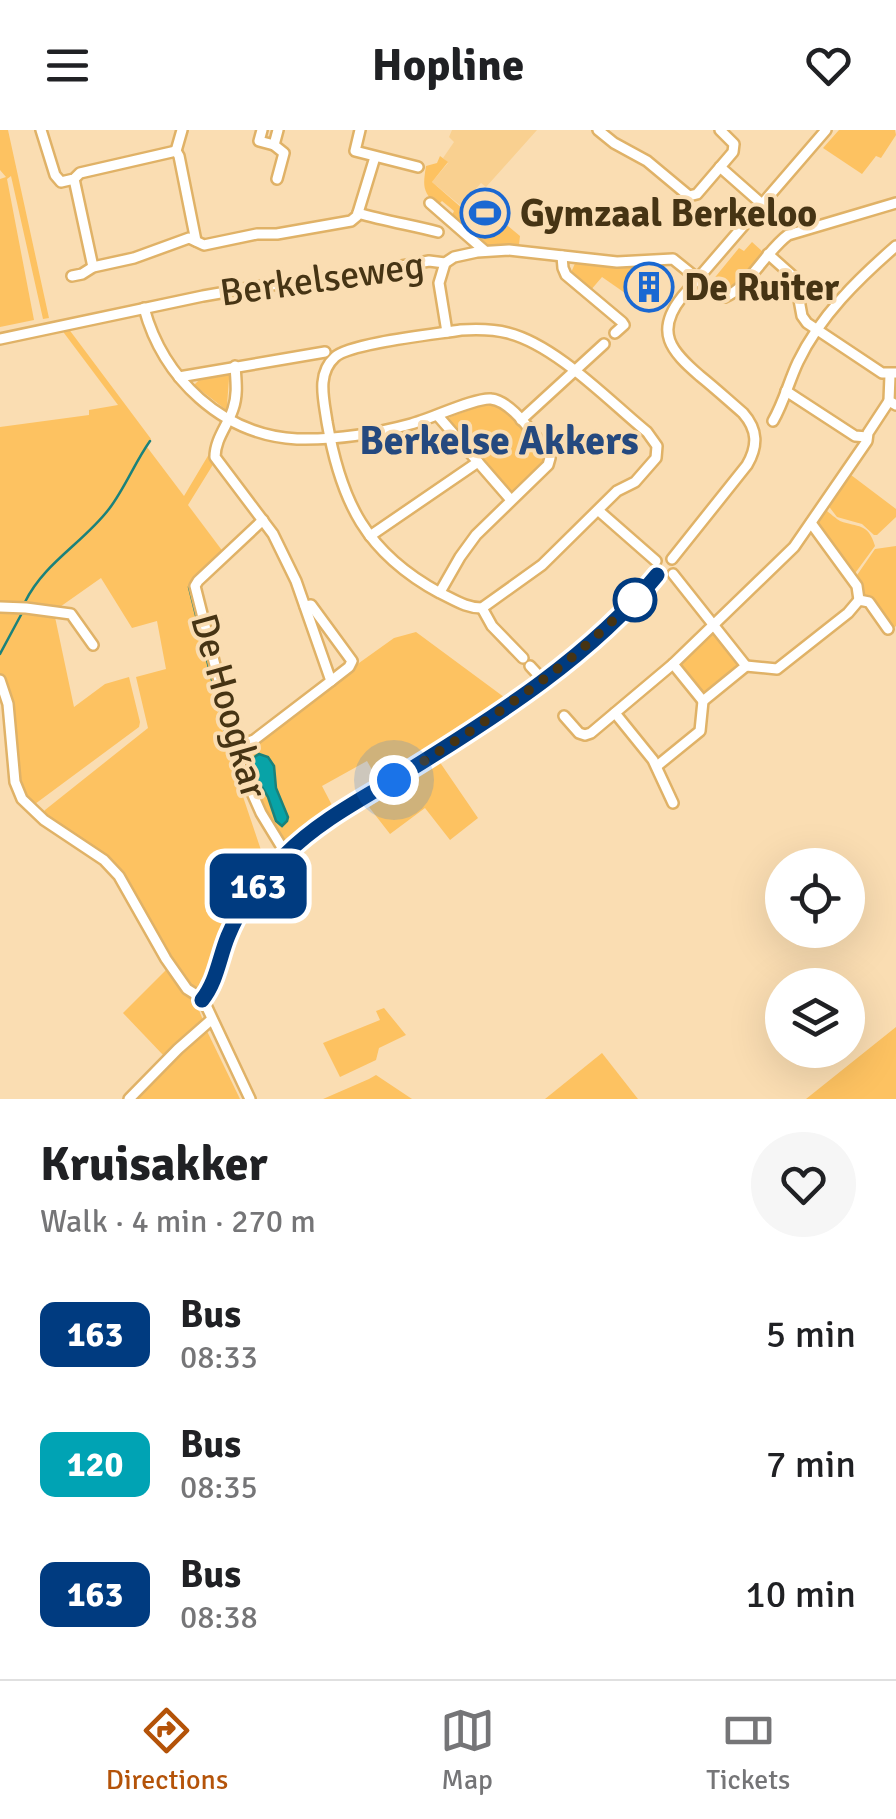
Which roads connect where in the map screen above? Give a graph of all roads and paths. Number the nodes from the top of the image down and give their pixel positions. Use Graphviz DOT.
graph roads {
  1 [pos="41,130"];
  2 [pos="182,130"];
  3 [pos="262,130"];
  4 [pos="278,130"];
  5 [pos="360,130"];
  6 [pos="598,130"];
  7 [pos="720,130"];
  8 [pos="826,130"];
  9 [pos="274,146"];
  10 [pos="176,151"];
  11 [pos="375,156"];
  12 [pos="418,167"];
  13 [pos="720,167"];
  14 [pos="74,179"];
  15 [pos="277,180"];
  16 [pos="430,203"];
  17 [pos="896,203"];
  18 [pos="762,204"];
  19 [pos="358,213"];
  20 [pos="438,232"];
  21 [pos="196,241"];
  22 [pos="896,246"];
  23 [pos="485,251"];
  24 [pos="768,254"];
  25 [pos="562,256"];
  26 [pos="445,263"];
  27 [pos="93,267"];
  28 [pos="72,276"];
  29 [pos="698,278"];
  30 [pos="144,308"];
  31 [pos="816,329"];
  32 [pos="447,332"];
  33 [pos="615,333"];
  34 [pos="0,338"];
  35 [pos="604,344"];
  36 [pos="326,352"];
  37 [pos="235,366"];
  38 [pos="574,372"];
  39 [pos="893,374"];
  40 [pos="179,377"];
  41 [pos="786,391"];
  42 [pos="892,403"];
  43 [pos="438,416"];
  44 [pos="229,418"];
  45 [pos="521,420"];
  46 [pos="773,421"];
  47 [pos="330,437"];
  48 [pos="867,437"];
  49 [pos="478,462"];
  50 [pos="511,500"];
  51 [pos="598,511"];
  52 [pos="263,520"];
  53 [pos="812,524"];
  54 [pos="370,536"];
  55 [pos="672,559"];
  56 [pos="656,561"];
  57 [pos="674,574"];
  58 [pos="657,575"];
  59 [pos="440,592"];
  60 [pos="859,600"];
  61 [pos="305,606"];
  62 [pos="0,607"];
  63 [pos="482,608"];
  64 [pos="714,625"];
  65 [pos="888,629"];
  66 [pos="93,644"];
  67 [pos="673,664"];
  68 [pos="746,666"];
  69 [pos="0,680"];
  70 [pos="543,680"];
  71 [pos="331,681"];
  72 [pos="703,701"];
  73 [pos="615,713"];
  74 [pos="564,716"];
  75 [pos="235,746"];
  76 [pos="657,766"];
  77 [pos="674,803"];
  78 [pos="286,854"];
  79 [pos="202,1000"];
  80 [pos="211,1020"];
  81 [pos="129,1099"];
  82 [pos="250,1099"];
  1 -- 14 [label="street"];
  2 -- 10 [label="street"];
  3 -- 9 [label="street"];
  4 -- 9 [label="street"];
  5 -- 11 [label="street"];
  6 -- 13 [label="street"];
  7 -- 13 [label="street"];
  8 -- 18 [label="street"];
  9 -- 15 [label="street"];
  10 -- 14 [label="street"];
  10 -- 21 [label="street"];
  11 -- 12 [label="street"];
  11 -- 19 [label="street"];
  13 -- 18 [label="street"];
  14 -- 27 [label="street"];
  16 -- 23 [label="street"];
  17 -- 24 [label="street, Berkelseweg"];
  18 -- 29 [label="street"];
  19 -- 20 [label="street"];
  19 -- 21 [label="street"];
  21 -- 27 [label="street"];
  22 -- 31 [label="street"];
  23 -- 25 [label="street, Berkelseweg"];
  23 -- 26 [label="street, Berkelseweg"];
  24 -- 29 [label="street, Berkelseweg"];
  24 -- 31 [label="street"];
  25 -- 29 [label="street, Berkelseweg"];
  25 -- 33 [label="street"];
  26 -- 30 [label="street, Berkelseweg"];
  26 -- 32 [label="street"];
  27 -- 28 [label="street"];
  29 -- 55 [label="street"];
  30 -- 34 [label="street, Berkelseweg"];
  30 -- 40 [label="street"];
  31 -- 39 [label="street"];
  31 -- 41 [label="street"];
  32 -- 38 [label="street"];
  32 -- 47 [label="street"];
  35 -- 38 [label="street"];
  36 -- 37 [label="street"];
  37 -- 40 [label="street"];
  37 -- 44 [label="street"];
  38 -- 45 [label="street"];
  38 -- 51 [label="street"];
  39 -- 42 [label="street"];
  40 -- 44 [label="street"];
  41 -- 46 [label="street"];
  41 -- 48 [label="street"];
  42 -- 48 [label="street"];
  43 -- 45 [label="street"];
  43 -- 47 [label="street"];
  43 -- 49 [label="street"];
  44 -- 47 [label="street"];
  44 -- 52 [label="street"];
  45 -- 50 [label="street"];
  47 -- 54 [label="street"];
  48 -- 53 [label="street"];
  49 -- 50 [label="street"];
  49 -- 54 [label="street"];
  50 -- 59 [label="street"];
  51 -- 56 [label="street"];
  51 -- 63 [label="street"];
  52 -- 61 [label="street"];
  52 -- 75 [label="street, De Hoogkar"];
  53 -- 60 [label="street"];
  53 -- 64 [label="street"];
  54 -- 59 [label="street"];
  55 -- 56 [label="street"];
  55 -- 57 [label="street"];
  56 -- 58 [label="street"];
  57 -- 58 [label="street"];
  57 -- 64 [label="street"];
  58 -- 70 [label="street"];
  59 -- 63 [label="street"];
  60 -- 65 [label="street"];
  60 -- 68 [label="street"];
  61 -- 71 [label="street"];
  61 -- 71 [label="street"];
  62 -- 66 [label="street"];
  63 -- 70 [label="street"];
  64 -- 67 [label="street"];
  64 -- 68 [label="street"];
  67 -- 72 [label="street"];
  67 -- 73 [label="street"];
  68 -- 72 [label="street"];
  69 -- 79 [label="street"];
  70 -- 78 [label="street"];
  71 -- 75 [label="street"];
  72 -- 76 [label="street"];
  73 -- 74 [label="street"];
  73 -- 76 [label="street"];
  75 -- 78 [label="street, De Hoogkar"];
  76 -- 77 [label="street"];
  78 -- 79 [label="street"];
  79 -- 80 [label="street"];
  80 -- 81 [label="street"];
  80 -- 82 [label="street"];
}
